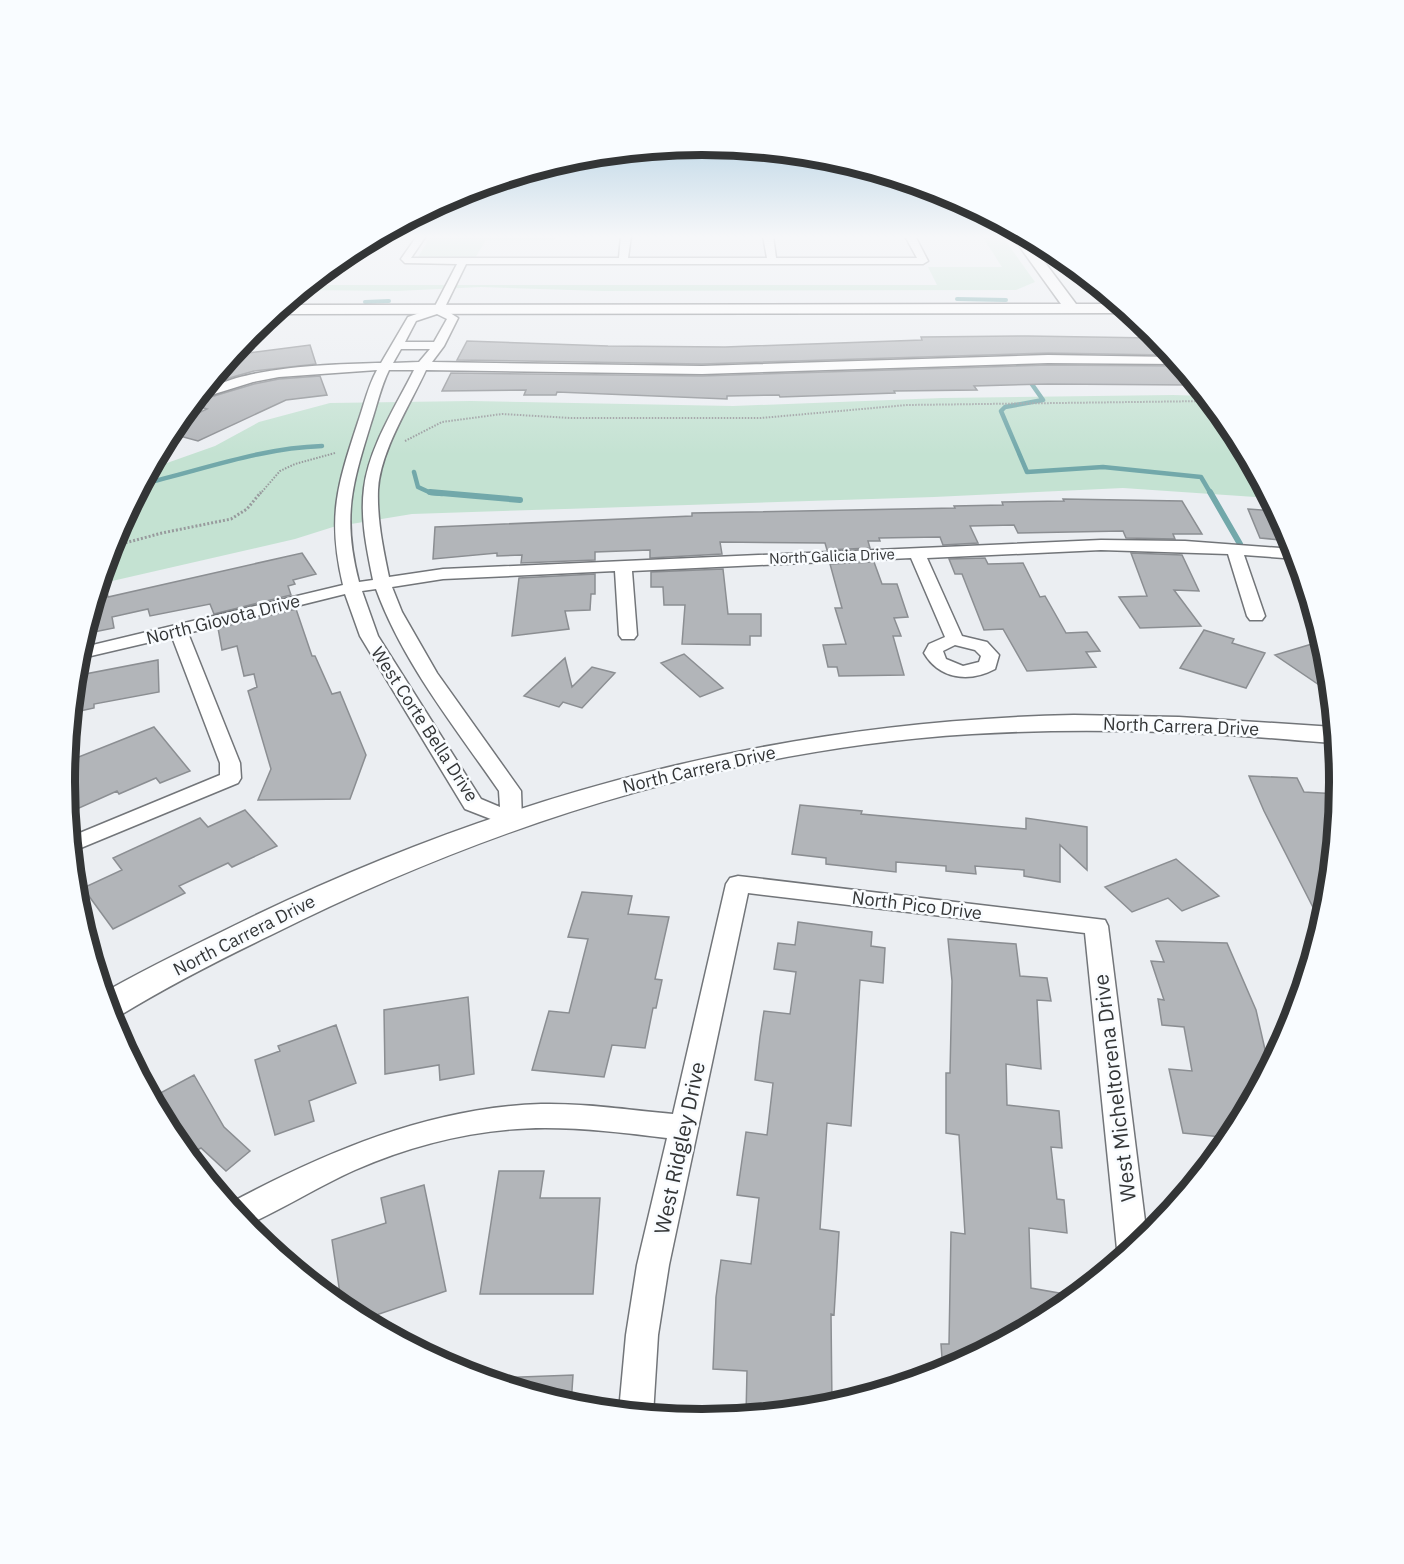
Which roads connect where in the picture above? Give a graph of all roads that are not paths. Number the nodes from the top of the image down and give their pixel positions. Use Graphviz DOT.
graph roads {
  1 [pos="1072,309"];
  2 [pos="1113,309"];
  3 [pos="290,310"];
  4 [pos="438,310"];
  5 [pos="396,345"];
  6 [pos="438,346"];
  7 [pos="1165,361"];
  8 [pos="384,366"];
  9 [pos="416,366"];
  10 [pos="212,392"];
  11 [pos="1234,549"];
  12 [pos="916,552"];
  13 [pos="1285,553"];
  14 [pos="623,564"];
  15 [pos="367,585"];
  16 [pos="1256,616"];
  17 [pos="178,630"];
  18 [pos="628,635"];
  19 [pos="955,640"];
  20 [pos="89,651"];
  21 [pos="1327,734"];
  22 [pos="511,819"];
  23 [pos="78,842"];
  24 [pos="738,884"];
  25 [pos="1096,926"];
  26 [pos="115,1002"];
  27 [pos="684,1127"];
  28 [pos="245,1210"];
  29 [pos="1132,1237"];
  30 [pos="637,1406"];
  1 -- 2 [label="main road"];
  1 -- 4 [label="main road"];
  3 -- 4 [label="main road"];
  4 -- 5 [label="street, West Corte Bella Drive"];
  4 -- 6 [label="street, West Corte Bella Drive"];
  5 -- 6 [label="street"];
  5 -- 8 [label="street, West Corte Bella Drive"];
  6 -- 9 [label="street, West Corte Bella Drive"];
  7 -- 9 [label="street"];
  8 -- 9 [label="street"];
  8 -- 10 [label="street"];
  8 -- 15 [label="street, West Corte Bella Drive"];
  9 -- 15 [label="street, West Corte Bella Drive"];
  11 -- 12 [label="street, North Galicia Drive"];
  11 -- 13 [label="street, North Galicia Drive"];
  11 -- 16 [label="street"];
  12 -- 14 [label="street, North Galicia Drive"];
  12 -- 19 [label="street"];
  14 -- 15 [label="street, North Galicia Drive"];
  14 -- 18 [label="street"];
  15 -- 17 [label="street, North Giovota Drive"];
  15 -- 22 [label="street, West Corte Bella Drive"];
  15 -- 22 [label="street, West Corte Bella Drive"];
  17 -- 20 [label="street, North Giovota Drive"];
  17 -- 23 [label="street"];
  21 -- 22 [label="street, North Carrera Drive"];
  22 -- 26 [label="street, North Carrera Drive"];
  24 -- 25 [label="street, North Pico Drive"];
  24 -- 27 [label="street, West Ridgley Drive"];
  25 -- 29 [label="street, West Micheltorena Drive"];
  27 -- 28 [label="street"];
  27 -- 30 [label="street, West Ridgley Drive"];
}
